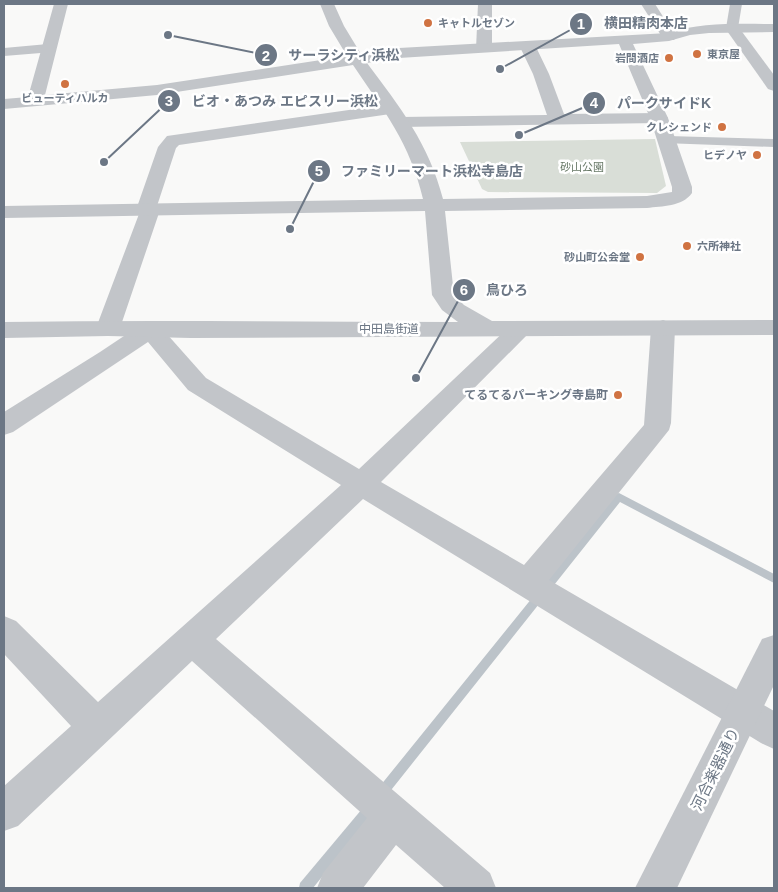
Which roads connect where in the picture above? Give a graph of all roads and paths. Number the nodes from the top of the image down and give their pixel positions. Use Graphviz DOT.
graph roads {
  1 [pos="61,4"];
  2 [pos="327,4"];
  3 [pos="485,4"];
  4 [pos="648,4"];
  5 [pos="736,4"];
  6 [pos="732,28"];
  7 [pos="774,28"];
  8 [pos="669,37"];
  9 [pos="624,40"];
  10 [pos="528,47"];
  11 [pos="48,49"];
  12 [pos="484,49"];
  13 [pos="4,52"];
  14 [pos="358,59"];
  15 [pos="774,86"];
  16 [pos="35,102"];
  17 [pos="4,104"];
  18 [pos="396,116"];
  19 [pos="659,118"];
  20 [pos="557,119"];
  21 [pos="668,140"];
  22 [pos="774,142"];
  23 [pos="436,205"];
  24 [pos="148,210"];
  25 [pos="4,212"];
  26 [pos="443,295"];
  27 [pos="108,328"];
  28 [pos="663,328"];
  29 [pos="774,328"];
  30 [pos="150,329"];
  31 [pos="396,329"];
  32 [pos="488,329"];
  33 [pos="4,330"];
  34 [pos="520,330"];
  35 [pos="4,425"];
  36 [pos="361,484"];
  37 [pos="529,585"];
  38 [pos="4,631"];
  39 [pos="192,640"];
  40 [pos="774,650"];
  41 [pos="743,711"];
  42 [pos="97,727"];
  43 [pos="774,731"];
  44 [pos="4,812"];
  45 [pos="392,815"];
  46 [pos="338,888"];
  47 [pos="475,888"];
  48 [pos="656,888"];
  1 -- 11 [label="street"];
  2 -- 14 [label="street"];
  3 -- 12 [label="street"];
  4 -- 8 [label="street"];
  5 -- 6 [label="street"];
  6 -- 7 [label="street"];
  6 -- 8 [label="street"];
  6 -- 15 [label="street"];
  8 -- 9 [label="street"];
  9 -- 10 [label="street"];
  9 -- 19 [label="street"];
  10 -- 12 [label="street"];
  10 -- 20 [label="street"];
  11 -- 13 [label="street"];
  11 -- 16 [label="street"];
  12 -- 14 [label="street"];
  14 -- 16 [label="street"];
  14 -- 18 [label="street"];
  16 -- 17 [label="street"];
  18 -- 20 [label="street"];
  18 -- 23 [label="street"];
  18 -- 24 [label="street"];
  19 -- 20 [label="street"];
  19 -- 21 [label="street"];
  21 -- 22 [label="street"];
  21 -- 23 [label="street"];
  23 -- 24 [label="street"];
  23 -- 26 [label="street"];
  24 -- 25 [label="street"];
  24 -- 27 [label="street"];
  26 -- 31 [label="street"];
  26 -- 32 [label="street"];
  27 -- 30 [label="street, 中田島街道"];
  27 -- 33 [label="street, 中田島街道"];
  28 -- 29 [label="street, 中田島街道"];
  28 -- 34 [label="street, 中田島街道"];
  28 -- 37 [label="street"];
  30 -- 31 [label="street, 中田島街道"];
  30 -- 35 [label="street"];
  30 -- 36 [label="street"];
  31 -- 32 [label="street, 中田島街道"];
  32 -- 34 [label="street, 中田島街道"];
  34 -- 36 [label="street"];
  36 -- 37 [label="street"];
  36 -- 39 [label="street"];
  37 -- 41 [label="street"];
  38 -- 42 [label="street"];
  39 -- 42 [label="street"];
  39 -- 45 [label="street"];
  40 -- 41 [label="street, 河合楽器通り"];
  41 -- 43 [label="street"];
  41 -- 48 [label="street, 河合楽器通り"];
  42 -- 44 [label="street"];
  45 -- 46 [label="street"];
  45 -- 47 [label="street"];
}
